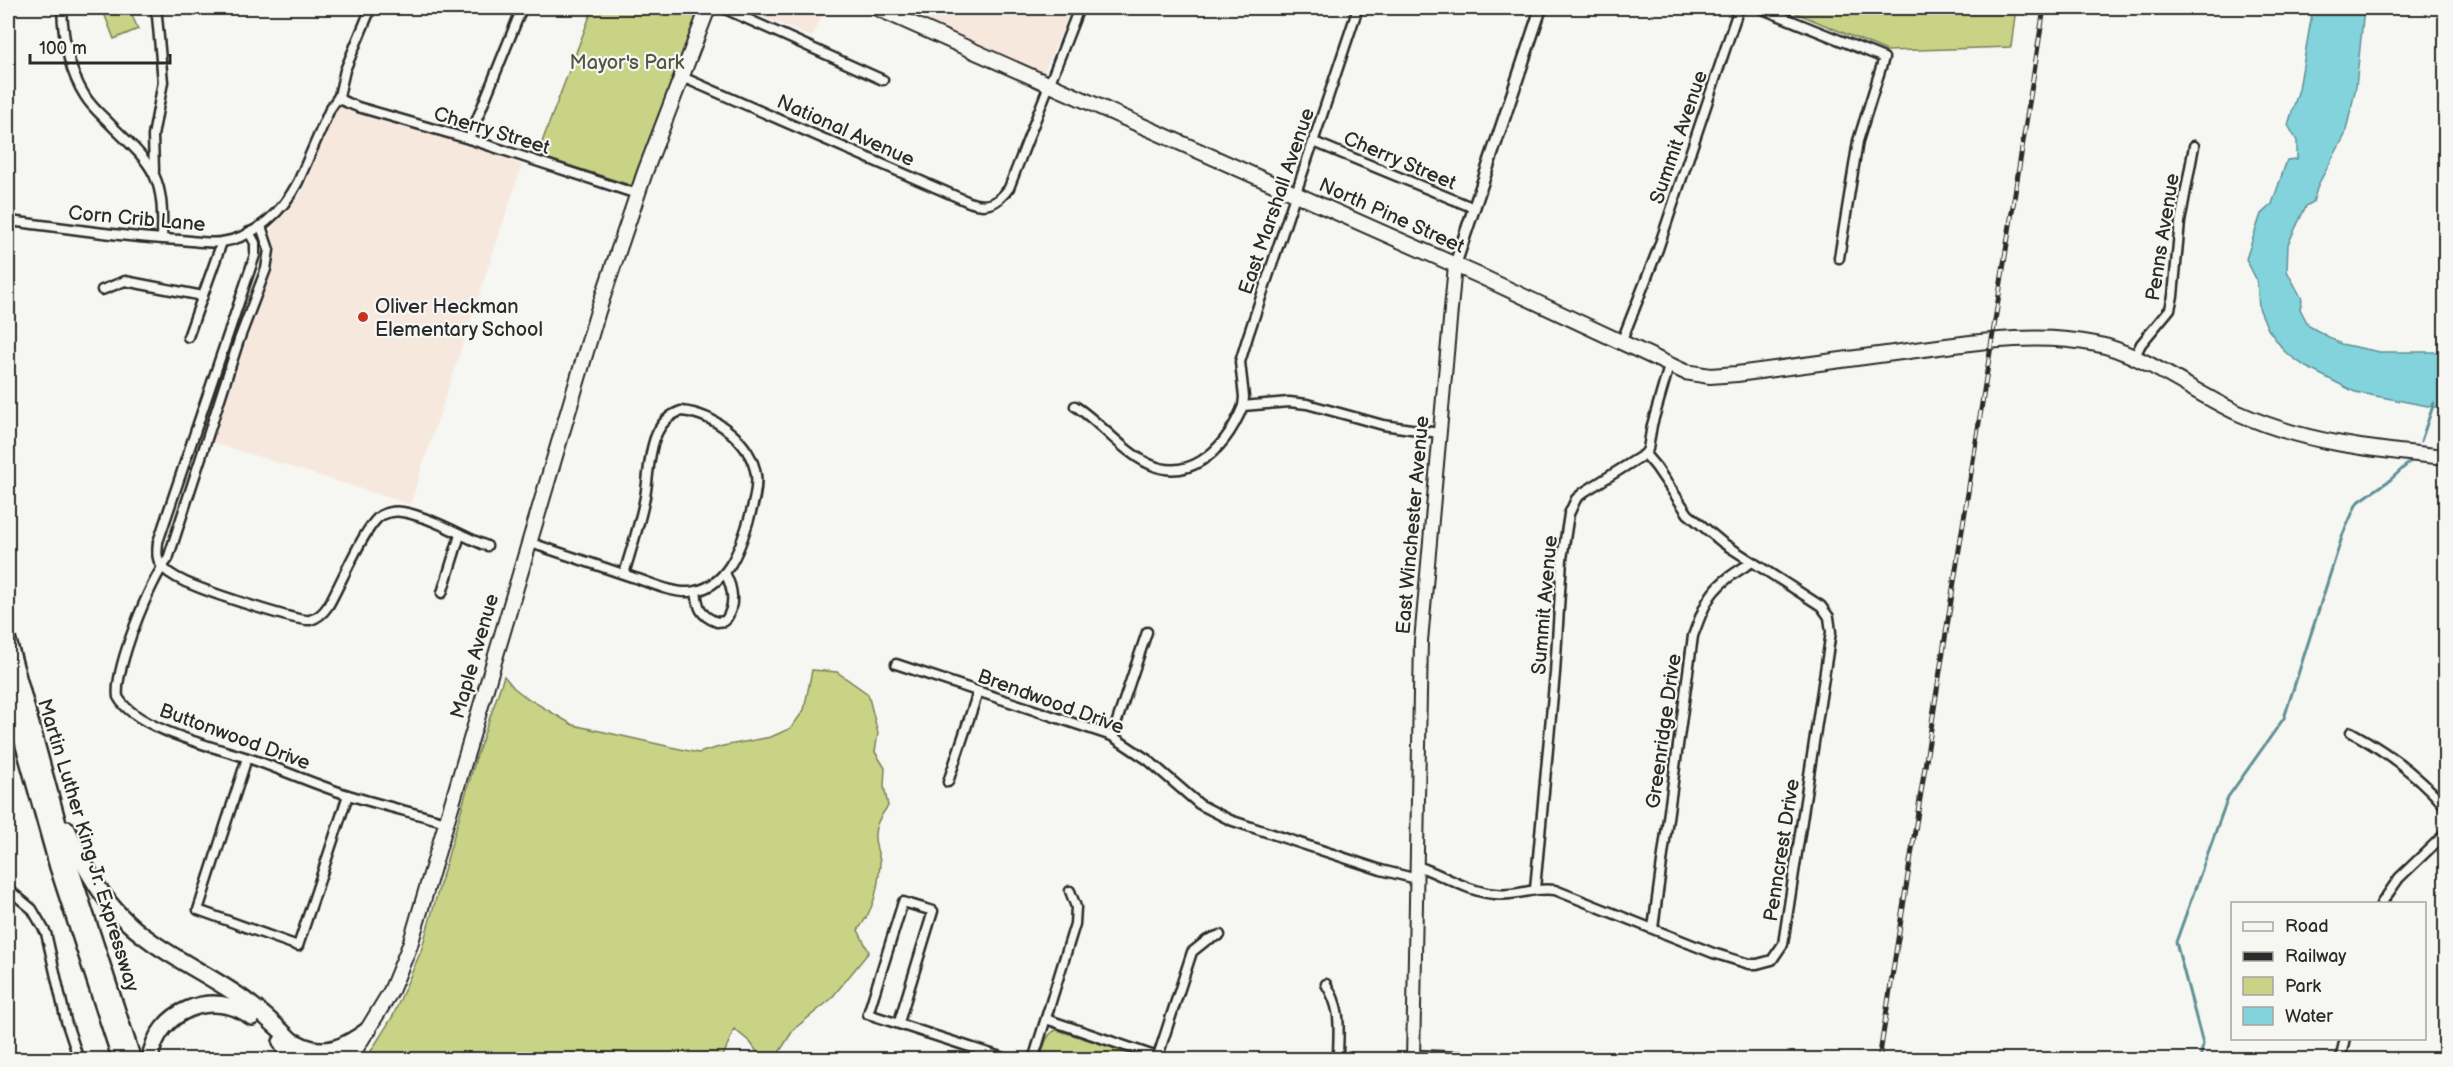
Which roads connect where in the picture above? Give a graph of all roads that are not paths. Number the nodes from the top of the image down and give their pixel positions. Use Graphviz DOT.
graph roads {
  1 [pos="62,8"];
  2 [pos="154,8"];
  3 [pos="371,8"];
  4 [pos="522,8"];
  5 [pos="708,8"];
  6 [pos="723,8"];
  7 [pos="877,8"];
  8 [pos="1079,8"];
  9 [pos="1358,8"];
  10 [pos="1541,8"];
  11 [pos="1738,8"];
  12 [pos="1760,8"];
  13 [pos="682,77"];
  14 [pos="883,80"];
  15 [pos="1048,84"];
  16 [pos="339,96"];
  17 [pos="469,140"];
  18 [pos="1314,142"];
  19 [pos="2194,146"];
  20 [pos="154,174"];
  21 [pos="637,194"];
  22 [pos="1296,195"];
  23 [pos="1474,208"];
  24 [pos="8,221"];
  25 [pos="261,226"];
  26 [pos="249,232"];
  27 [pos="162,239"];
  28 [pos="222,242"];
  29 [pos="1839,258"];
  30 [pos="1455,265"];
  31 [pos="102,290"];
  32 [pos="203,296"];
  33 [pos="188,337"];
  34 [pos="1621,343"];
  35 [pos="2134,358"];
  36 [pos="1669,366"];
  37 [pos="1075,406"];
  38 [pos="1243,406"];
  39 [pos="1439,433"];
  40 [pos="2445,448"];
  41 [pos="2398,451"];
  42 [pos="1645,454"];
  43 [pos="2445,457"];
  44 [pos="459,535"];
  45 [pos="528,542"];
  46 [pos="487,546"];
  47 [pos="1752,562"];
  48 [pos="161,566"];
  49 [pos="725,573"];
  50 [pos="624,574"];
  51 [pos="696,591"];
  52 [pos="442,593"];
  53 [pos="1147,632"];
  54 [pos="8,641"];
  55 [pos="896,664"];
  56 [pos="8,688"];
  57 [pos="978,692"];
  58 [pos="2351,732"];
  59 [pos="1113,736"];
  60 [pos="247,758"];
  61 [pos="45,779"];
  62 [pos="948,783"];
  63 [pos="348,795"];
  64 [pos="2445,807"];
  65 [pos="446,822"];
  66 [pos="2445,833"];
  67 [pos="1417,866"];
  68 [pos="1417,879"];
  69 [pos="8,888"];
  70 [pos="1535,889"];
  71 [pos="1070,891"];
  72 [pos="2382,902"];
  73 [pos="1653,928"];
  74 [pos="1220,934"];
  75 [pos="1326,984"];
  76 [pos="1046,1019"];
  77 [pos="899,1023"];
  78 [pos="368,1030"];
  79 [pos="284,1039"];
  80 [pos="2345,1040"];
  81 [pos="1413,1057"];
  82 [pos="1162,1058"];
  83 [pos="79,1059"];
  84 [pos="121,1059"];
  85 [pos="133,1059"];
  86 [pos="150,1059"];
  87 [pos="291,1059"];
  88 [pos="299,1059"];
  89 [pos="311,1059"];
  90 [pos="349,1059"];
  91 [pos="1010,1059"];
  92 [pos="1033,1059"];
  93 [pos="1338,1059"];
  94 [pos="1528,1059"];
  95 [pos="2340,1059"];
  1 -- 20 [label="street"];
  2 -- 20 [label="street"];
  3 -- 16 [label="street, Corn Crib Lane"];
  4 -- 17 [label="street"];
  5 -- 13 [label="main road, Maple Avenue"];
  6 -- 14 [label="street"];
  7 -- 15 [label="main road, North Pine Street"];
  8 -- 15 [label="street"];
  9 -- 18 [label="street, East Marshall Avenue"];
  10 -- 23 [label="street, East Winchester Avenue"];
  11 -- 34 [label="street, Summit Avenue"];
  12 -- 29 [label="street"];
  13 -- 15 [label="street, National Avenue"];
  13 -- 21 [label="main road, Maple Avenue"];
  15 -- 22 [label="main road, North Pine Street"];
  16 -- 17 [label="street, Cherry Street"];
  16 -- 25 [label="street, Corn Crib Lane"];
  17 -- 21 [label="street, Cherry Street"];
  18 -- 22 [label="street, East Marshall Avenue"];
  18 -- 23 [label="street, Cherry Street"];
  19 -- 35 [label="street, Penns Avenue"];
  20 -- 27 [label="street"];
  21 -- 45 [label="main road, Maple Avenue"];
  22 -- 30 [label="main road, North Pine Street"];
  22 -- 38 [label="street, East Marshall Avenue"];
  23 -- 30 [label="street, East Winchester Avenue"];
  24 -- 27 [label="street, Corn Crib Lane"];
  25 -- 26 [label="street, Corn Crib Lane"];
  25 -- 48 [label="street, Buttonwood Drive"];
  26 -- 28 [label="street, Corn Crib Lane"];
  26 -- 48 [label="street, Buttonwood Drive"];
  27 -- 28 [label="street, Corn Crib Lane"];
  28 -- 32 [label="street"];
  30 -- 34 [label="main road, North Pine Street"];
  30 -- 39 [label="main road, East Winchester Avenue"];
  31 -- 32 [label="street"];
  32 -- 33 [label="street"];
  34 -- 36 [label="main road, North Pine Street"];
  35 -- 36 [label="main road, North Pine Street"];
  35 -- 41 [label="main road, North Pine Street"];
  36 -- 42 [label="street"];
  37 -- 38 [label="street"];
  38 -- 39 [label="street"];
  39 -- 67 [label="main road, East Winchester Avenue"];
  40 -- 41 [label="main road"];
  41 -- 43 [label="main road"];
  42 -- 47 [label="street, Penncrest Drive"];
  42 -- 70 [label="street, Summit Avenue"];
  44 -- 46 [label="street"];
  44 -- 48 [label="street"];
  44 -- 52 [label="street"];
  45 -- 50 [label="street"];
  45 -- 65 [label="main road, Maple Avenue"];
  47 -- 73 [label="street, Greenridge Drive"];
  47 -- 73 [label="street, Penncrest Drive"];
  48 -- 60 [label="street, Buttonwood Drive"];
  49 -- 50 [label="street"];
  49 -- 51 [label="street"];
  49 -- 51 [label="street"];
  50 -- 51 [label="street"];
  53 -- 59 [label="street"];
  54 -- 61 [label="highway, Martin Luther King Jr. Expressway"];
  55 -- 57 [label="street, Brendwood Drive"];
  56 -- 84 [label="highway, Martin Luther King Jr. Expressway"];
  57 -- 59 [label="street, Brendwood Drive"];
  57 -- 62 [label="street"];
  58 -- 64 [label="street"];
  59 -- 68 [label="street, Brendwood Drive"];
  60 -- 63 [label="street, Buttonwood Drive"];
  60 -- 63 [label="street"];
  61 -- 79 [label="highway"];
  61 -- 85 [label="highway, Martin Luther King Jr. Expressway"];
  63 -- 65 [label="street, Buttonwood Drive"];
  65 -- 78 [label="main road, Maple Avenue"];
  66 -- 72 [label="street"];
  67 -- 68 [label="main road, East Winchester Avenue"];
  67 -- 70 [label="street, Penncrest Drive"];
  68 -- 81 [label="main road, East Winchester Avenue"];
  69 -- 83 [label="street"];
  70 -- 73 [label="street, Penncrest Drive"];
  71 -- 76 [label="street"];
  74 -- 82 [label="street"];
  75 -- 93 [label="street"];
  76 -- 82 [label="street"];
  76 -- 92 [label="street"];
  77 -- 77 [label="street"];
  77 -- 91 [label="street"];
  78 -- 79 [label="highway"];
  78 -- 90 [label="main road, Maple Avenue"];
  79 -- 86 [label="highway"];
  79 -- 87 [label="highway"];
  79 -- 88 [label="highway"];
  79 -- 89 [label="highway"];
  80 -- 95 [label="street"];
  81 -- 94 [label="street"];
}
